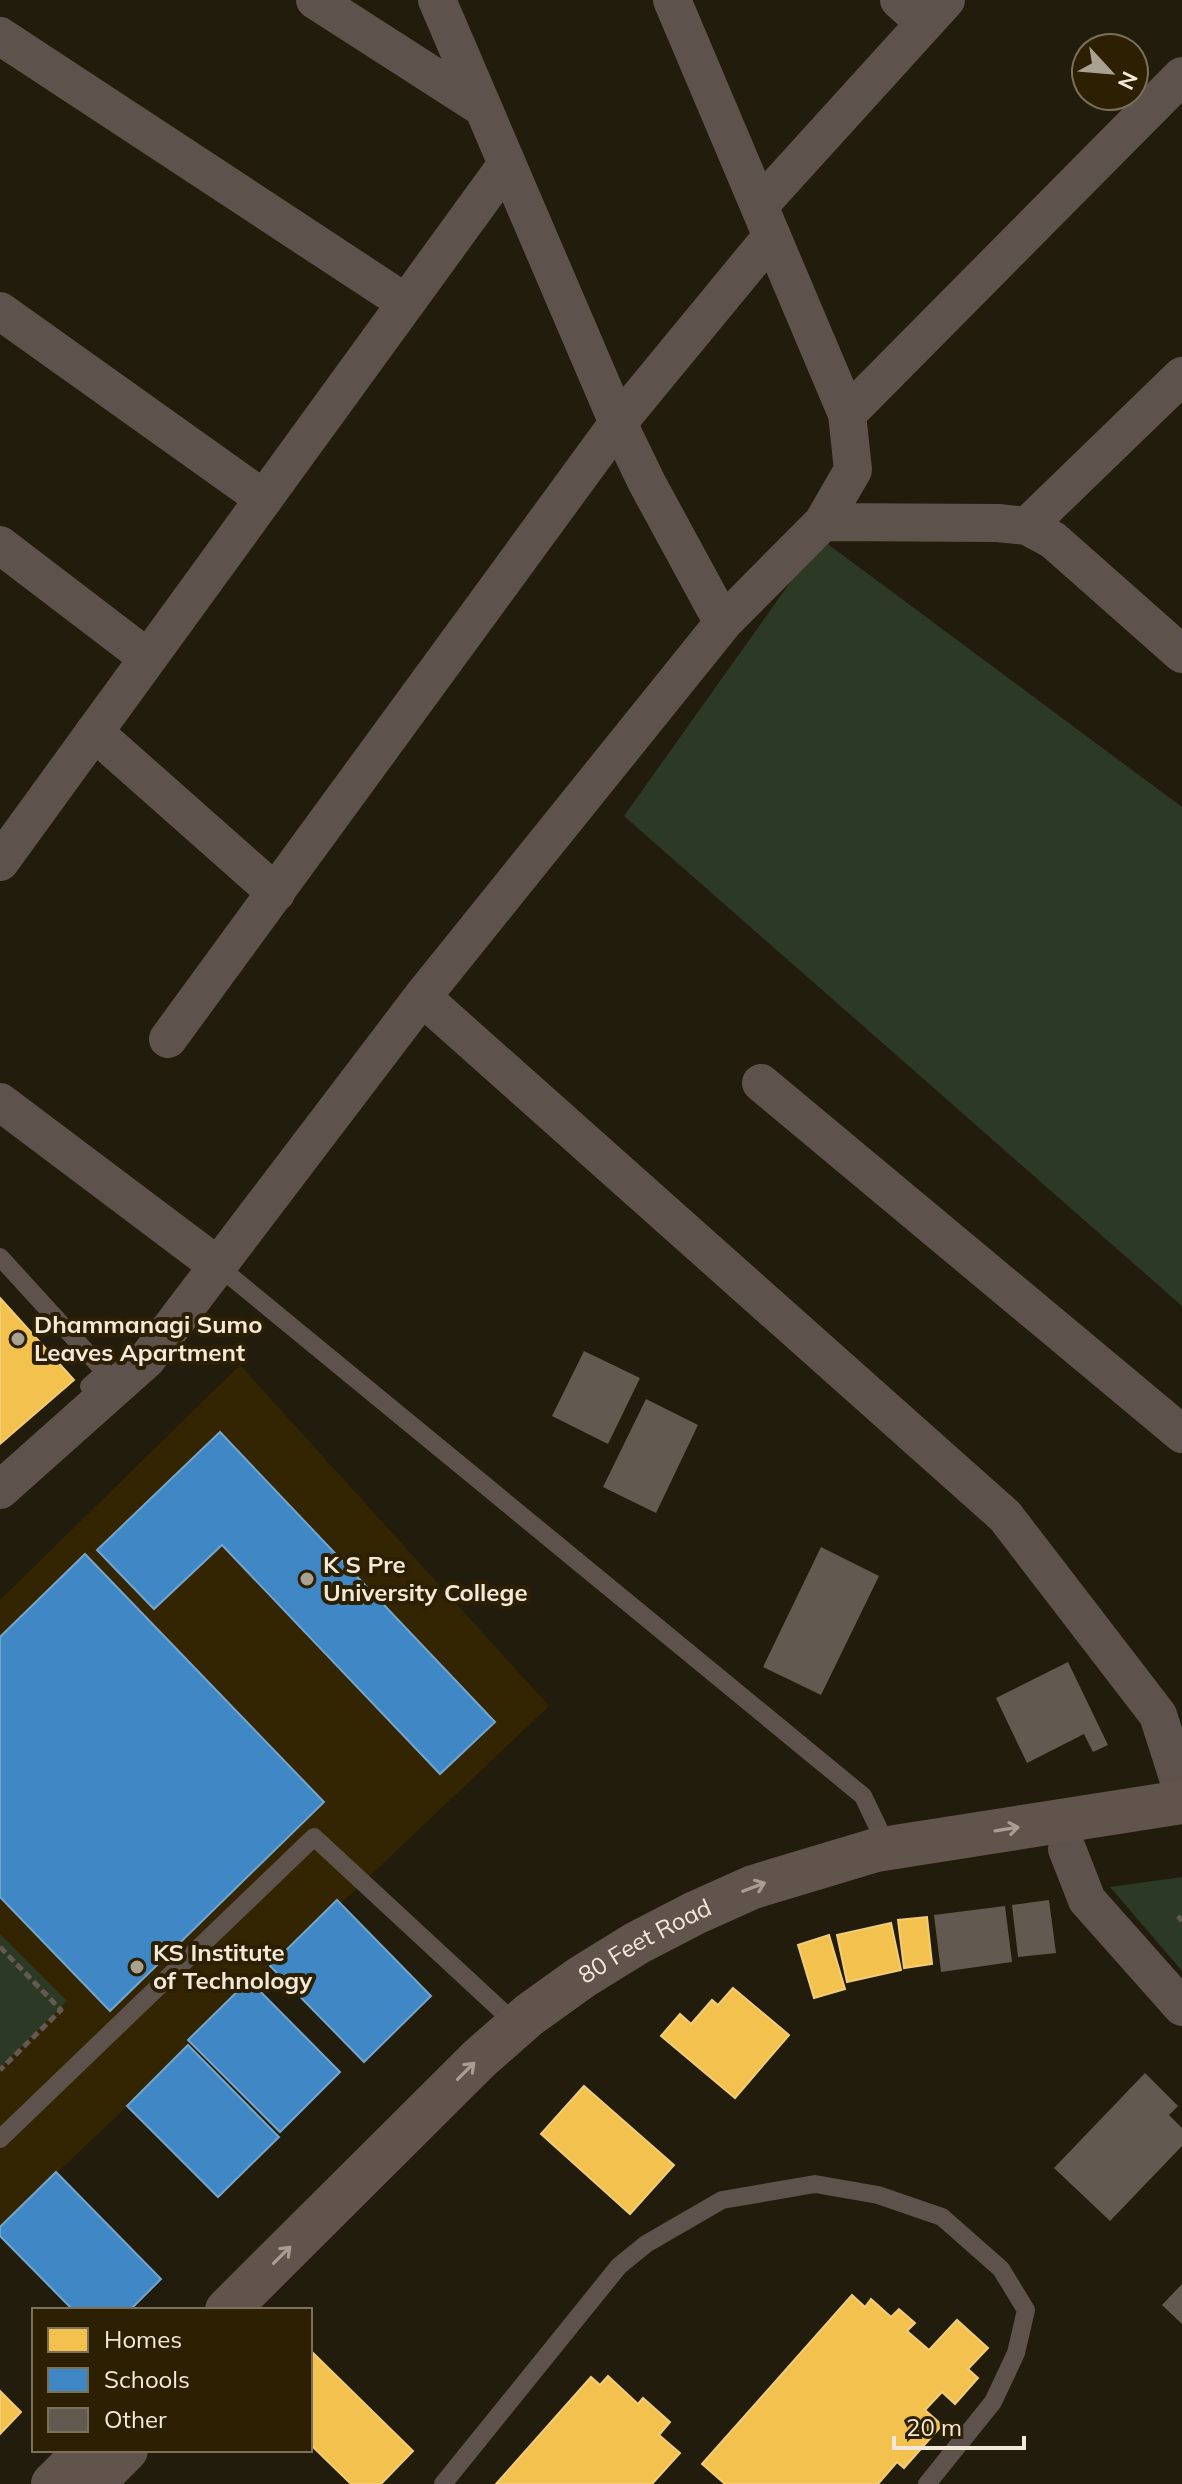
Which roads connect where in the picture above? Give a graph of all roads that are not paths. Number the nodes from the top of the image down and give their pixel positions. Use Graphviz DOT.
graph roads {
  1 [pos="315,0"];
  2 [pos="437,0"];
  3 [pos="672,0"];
  4 [pos="923,8"];
  5 [pos="0,36"];
  6 [pos="1182,76"];
  7 [pos="483,108"];
  8 [pos="507,164"];
  9 [pos="765,221"];
  10 [pos="406,303"];
  11 [pos="0,311"];
  12 [pos="1182,376"];
  13 [pos="847,414"];
  14 [pos="618,423"];
  15 [pos="264,499"];
  16 [pos="823,522"];
  17 [pos="1027,526"];
  18 [pos="0,545"];
  19 [pos="723,623"];
  20 [pos="1182,654"];
  21 [pos="148,658"];
  22 [pos="94,732"];
  23 [pos="6,842"];
  24 [pos="276,893"];
  25 [pos="422,997"];
  26 [pos="168,1039"];
  27 [pos="761,1083"];
  28 [pos="0,1102"];
  29 [pos="0,1257"];
  30 [pos="218,1266"];
  31 [pos="1182,1434"];
  32 [pos="0,1465"];
  33 [pos="0,1490"];
  34 [pos="1182,1790"];
  35 [pos="1182,1802"];
  36 [pos="1182,1831"];
  37 [pos="888,1848"];
  38 [pos="1067,1849"];
  39 [pos="1182,2007"];
  40 [pos="518,2026"];
  41 [pos="0,2139"];
  42 [pos="229,2308"];
  43 [pos="269,2308"];
  44 [pos="85,2452"];
  45 [pos="124,2452"];
  46 [pos="53,2484"];
  47 [pos="92,2484"];
  48 [pos="443,2484"];
  49 [pos="927,2484"];
  1 -- 7 [label="street"];
  2 -- 7 [label="street"];
  3 -- 9 [label="street"];
  4 -- 9 [label="street"];
  5 -- 10 [label="street"];
  6 -- 13 [label="street"];
  7 -- 8 [label="street"];
  8 -- 10 [label="street"];
  8 -- 14 [label="street"];
  9 -- 13 [label="street"];
  9 -- 14 [label="street"];
  10 -- 15 [label="street"];
  11 -- 15 [label="street"];
  12 -- 17 [label="street"];
  13 -- 16 [label="street"];
  14 -- 19 [label="street"];
  14 -- 24 [label="street"];
  15 -- 21 [label="street"];
  16 -- 17 [label="street"];
  16 -- 19 [label="street"];
  17 -- 20 [label="street"];
  18 -- 21 [label="street"];
  19 -- 25 [label="street"];
  21 -- 22 [label="street"];
  22 -- 23 [label="street"];
  22 -- 24 [label="street"];
  24 -- 26 [label="street"];
  25 -- 30 [label="street"];
  25 -- 34 [label="street"];
  27 -- 31 [label="street"];
  28 -- 30 [label="street"];
  29 -- 32 [label="lane"];
  30 -- 33 [label="street"];
  30 -- 37 [label="lane"];
  37 -- 35 [label="main road, 80 Feet Road, one-way"];
  36 -- 38 [label="main road, 80 Feet Road"];
  40 -- 37 [label="main road, 80 Feet Road, one-way"];
  38 -- 39 [label="street"];
  38 -- 43 [label="main road, 80 Feet Road"];
  40 -- 41 [label="lane"];
  42 -- 40 [label="main road, 80 Feet Road, one-way"];
  44 -- 46 [label="main road"];
  45 -- 47 [label="main road"];
  48 -- 49 [label="lane"];
}
